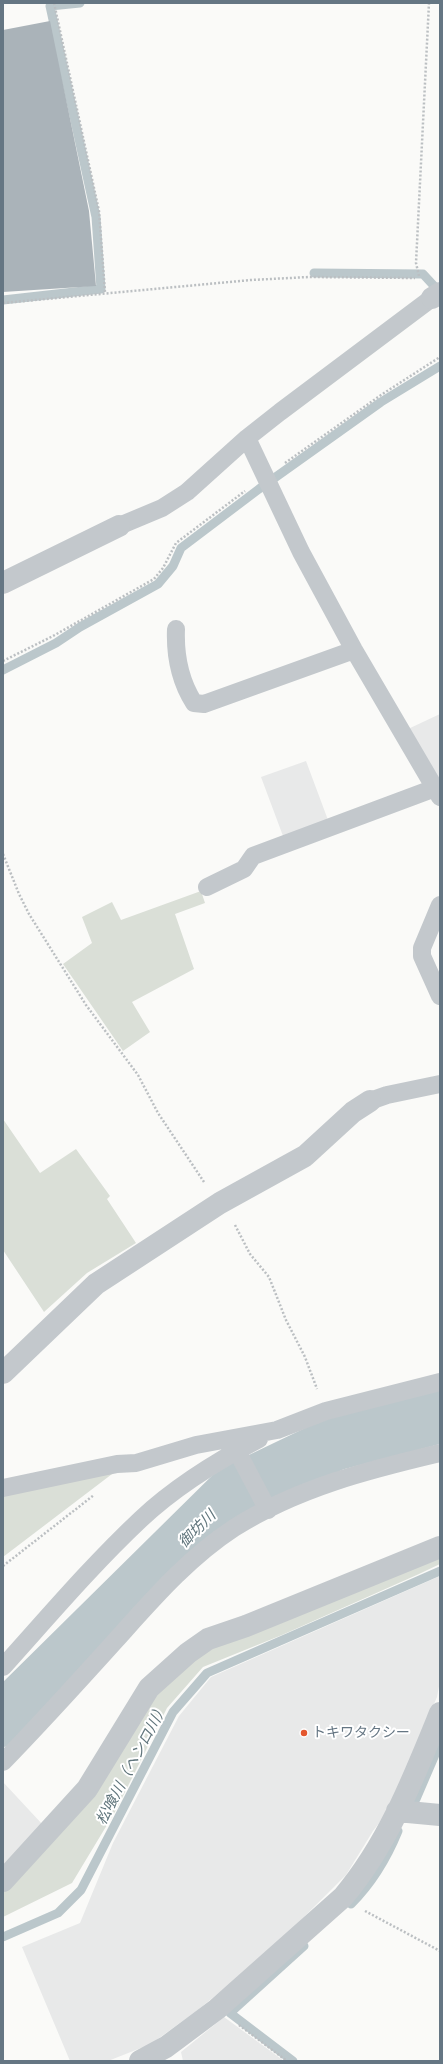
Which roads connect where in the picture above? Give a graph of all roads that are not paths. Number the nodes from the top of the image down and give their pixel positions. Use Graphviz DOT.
graph roads {
  1 [pos="436,296"];
  2 [pos="248,438"];
  3 [pos="119,526"];
  4 [pos="3,583"];
  5 [pos="176,629"];
  6 [pos="354,650"];
  7 [pos="438,793"];
  8 [pos="207,887"];
  9 [pos="440,905"];
  10 [pos="440,996"];
  11 [pos="440,1084"];
  12 [pos="370,1101"];
  13 [pos="3,1373"];
  14 [pos="440,1382"];
  15 [pos="276,1430"];
  16 [pos="237,1451"];
  17 [pos="440,1453"];
  18 [pos="3,1488"];
  19 [pos="268,1510"];
  20 [pos="440,1547"];
  21 [pos="3,1667"];
  22 [pos="440,1713"];
  23 [pos="3,1762"];
  24 [pos="397,1811"];
  25 [pos="440,1815"];
  26 [pos="3,1881"];
  27 [pos="140,2061"];
  1 -- 2 [label="lane"];
  2 -- 3 [label="lane"];
  2 -- 6 [label="lane"];
  3 -- 4 [label="street"];
  5 -- 6 [label="lane"];
  6 -- 7 [label="lane"];
  7 -- 8 [label="lane"];
  9 -- 10 [label="lane"];
  11 -- 12 [label="lane"];
  12 -- 13 [label="street"];
  14 -- 15 [label="lane"];
  15 -- 16 [label="lane"];
  15 -- 18 [label="lane"];
  16 -- 19 [label="lane"];
  16 -- 21 [label="lane"];
  17 -- 19 [label="lane"];
  19 -- 23 [label="lane"];
  20 -- 26 [label="street"];
  22 -- 24 [label="street"];
  24 -- 25 [label="street"];
  24 -- 27 [label="street"];
}
